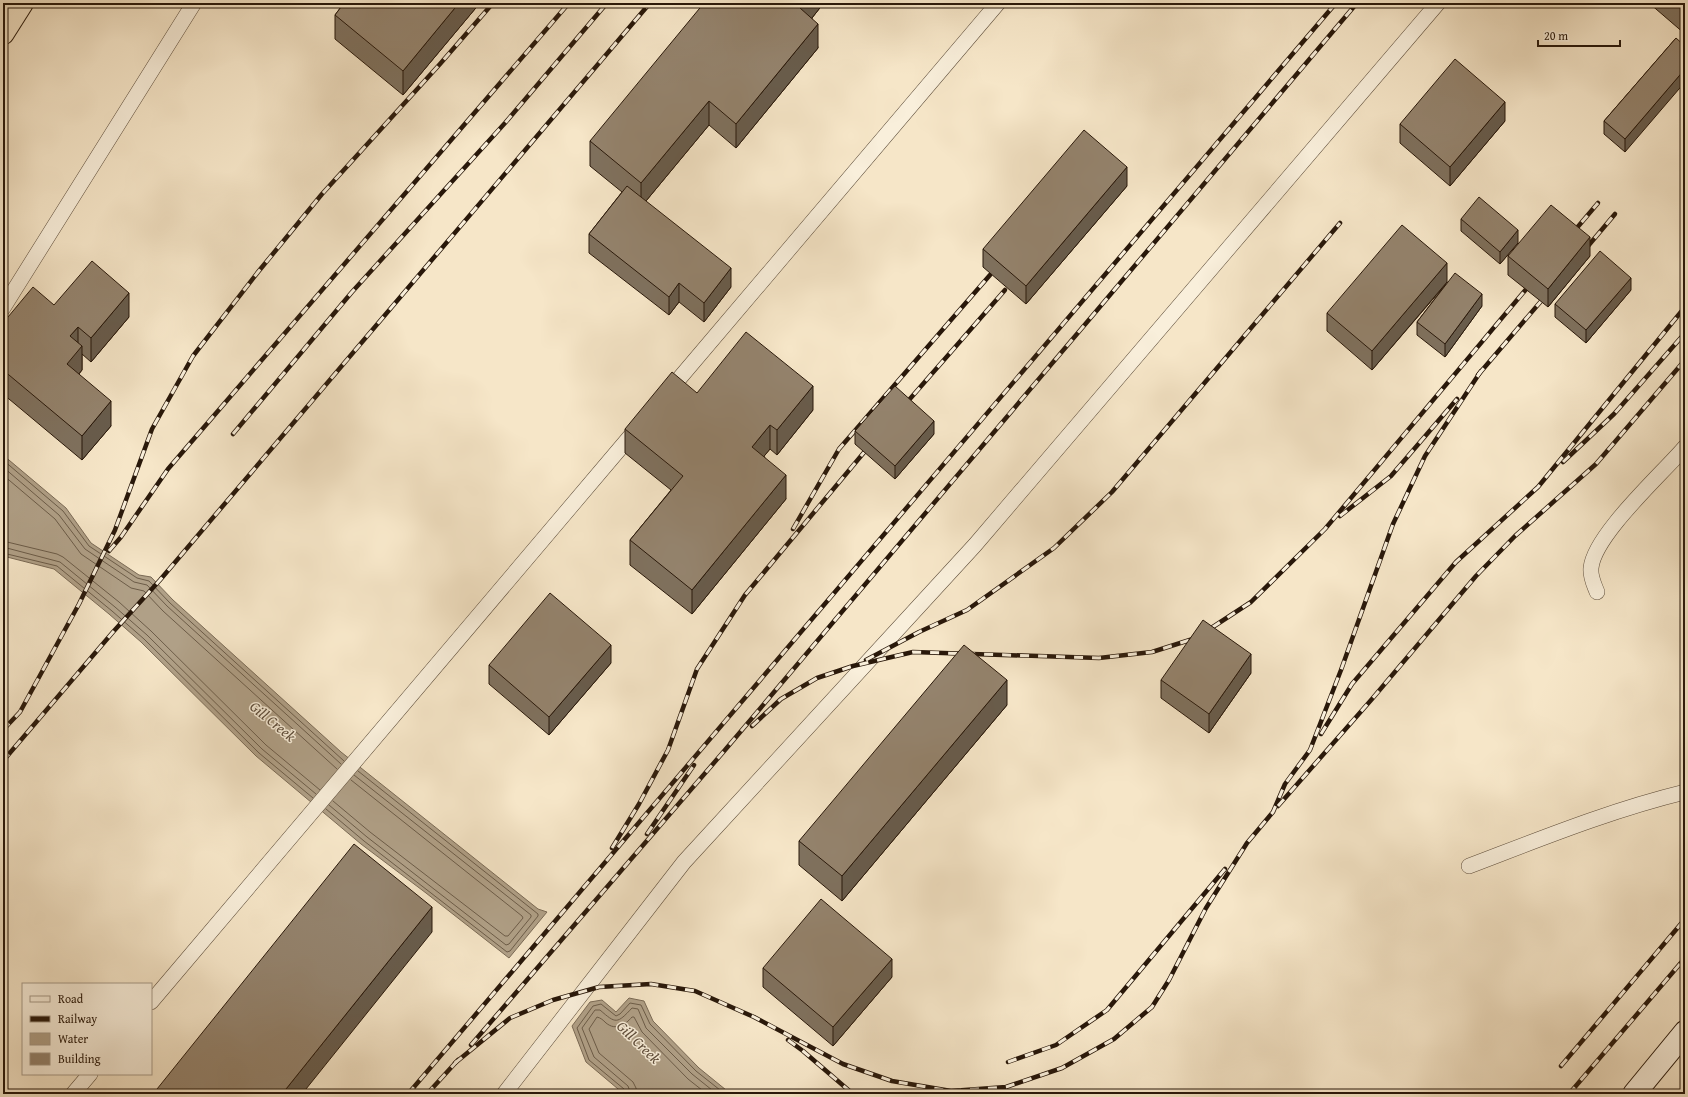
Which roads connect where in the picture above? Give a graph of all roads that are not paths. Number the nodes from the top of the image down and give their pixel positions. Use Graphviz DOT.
graph roads {
  1 [pos="22,3"];
  2 [pos="194,3"];
  3 [pos="998,3"];
  4 [pos="1438,3"];
  5 [pos="3,33"];
  6 [pos="3,308"];
  7 [pos="657,404"];
  8 [pos="647,416"];
  9 [pos="1685,447"];
  10 [pos="1597,592"];
  11 [pos="1685,792"];
  12 [pos="1469,866"];
  13 [pos="152,1001"];
  14 [pos="1685,1032"];
  15 [pos="89,1075"];
  16 [pos="73,1094"];
  17 [pos="504,1094"];
  18 [pos="1634,1094"];
  1 -- 5 [label="highway"];
  2 -- 6 [label="lane"];
  3 -- 7 [label="lane"];
  4 -- 17 [label="lane"];
  8 -- 13 [label="lane"];
  9 -- 10 [label="lane"];
  11 -- 12 [label="lane"];
  14 -- 18 [label="main road"];
  15 -- 16 [label="lane"];
}
